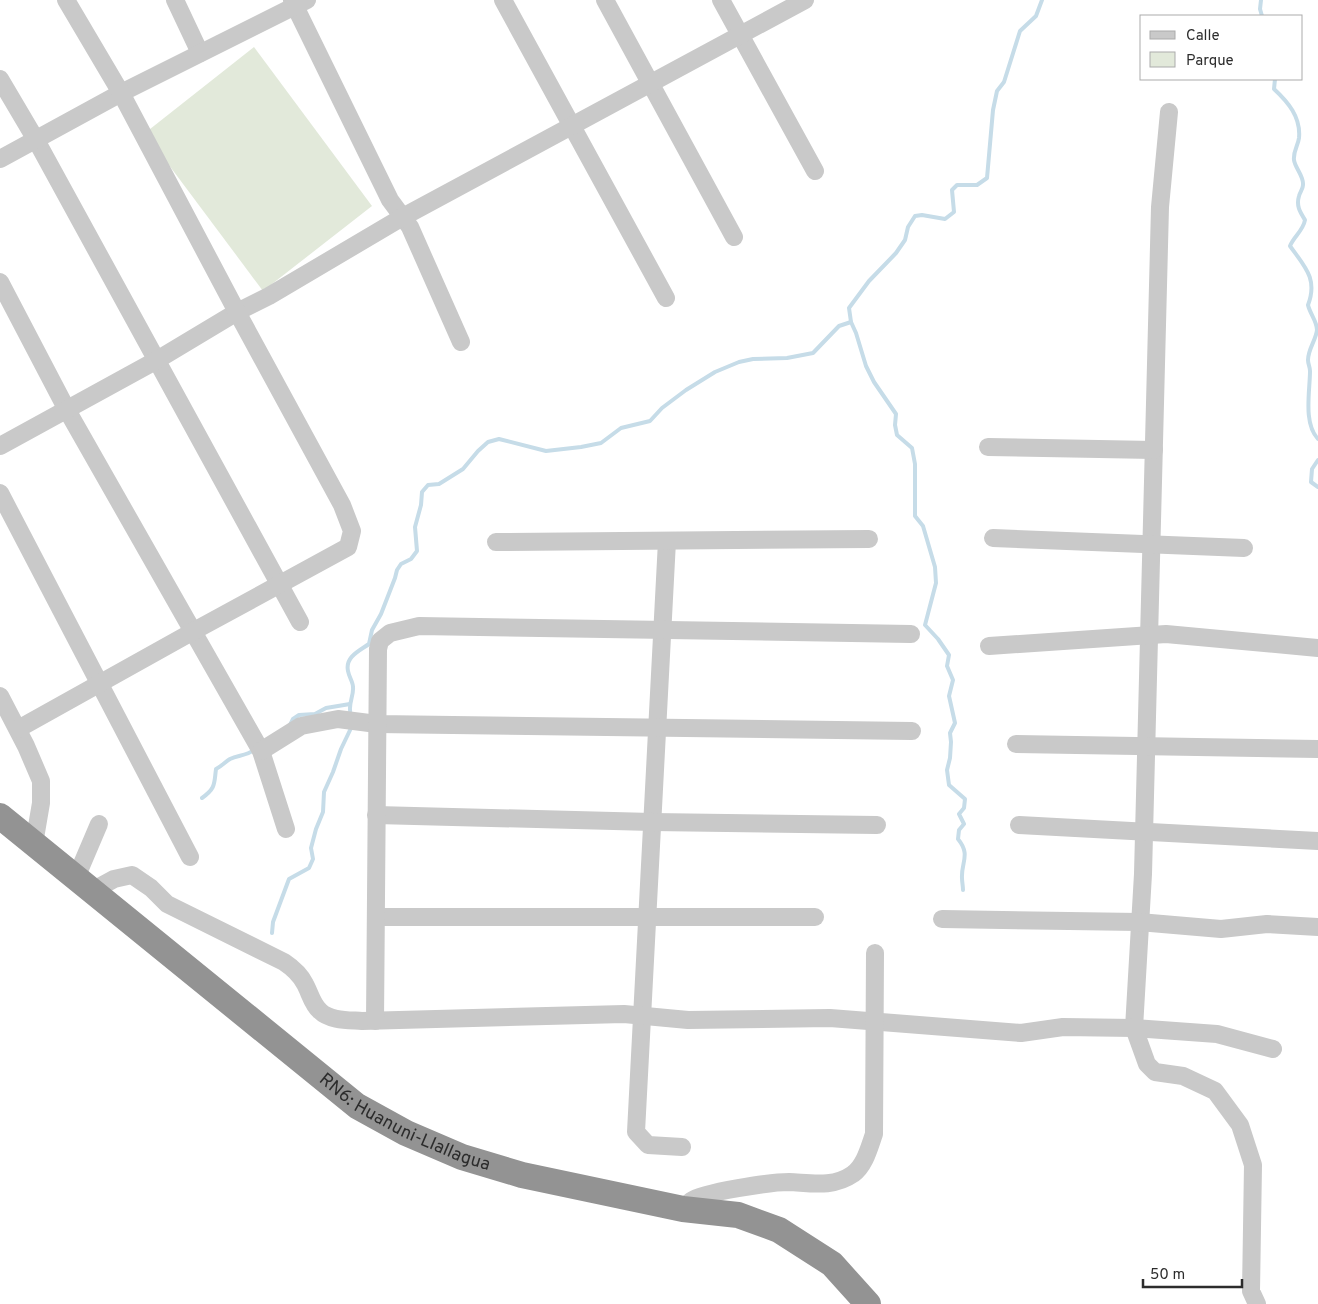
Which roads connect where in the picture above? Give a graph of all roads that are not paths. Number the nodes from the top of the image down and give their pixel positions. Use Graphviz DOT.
graph roads {
  1 [pos="66,0"];
  2 [pos="174,0"];
  3 [pos="503,0"];
  4 [pos="606,0"];
  5 [pos="721,0"];
  6 [pos="805,0"];
  7 [pos="298,2"];
  8 [pos="740,35"];
  9 [pos="200,53"];
  10 [pos="0,79"];
  11 [pos="651,84"];
  12 [pos="121,93"];
  13 [pos="1168,112"];
  14 [pos="572,126"];
  15 [pos="36,140"];
  16 [pos="0,159"];
  17 [pos="815,171"];
  18 [pos="402,218"];
  19 [pos="734,237"];
  20 [pos="0,282"];
  21 [pos="666,298"];
  22 [pos="237,312"];
  23 [pos="461,342"];
  24 [pos="157,360"];
  25 [pos="67,410"];
  26 [pos="0,446"];
  27 [pos="988,447"];
  28 [pos="1154,450"];
  29 [pos="0,493"];
  30 [pos="993,538"];
  31 [pos="869,539"];
  32 [pos="667,541"];
  33 [pos="496,542"];
  34 [pos="1151,545"];
  35 [pos="1244,548"];
  36 [pos="279,585"];
  37 [pos="300,622"];
  38 [pos="662,630"];
  39 [pos="192,632"];
  40 [pos="911,634"];
  41 [pos="1149,636"];
  42 [pos="988,646"];
  43 [pos="1318,648"];
  44 [pos="100,684"];
  45 [pos="0,696"];
  46 [pos="377,724"];
  47 [pos="657,727"];
  48 [pos="18,729"];
  49 [pos="912,731"];
  50 [pos="1016,744"];
  51 [pos="1146,745"];
  52 [pos="1318,749"];
  53 [pos="261,751"];
  54 [pos="376,815"];
  55 [pos="0,816"];
  56 [pos="652,822"];
  57 [pos="98,824"];
  58 [pos="877,825"];
  59 [pos="1019,825"];
  60 [pos="286,829"];
  61 [pos="1144,831"];
  62 [pos="1318,841"];
  63 [pos="34,844"];
  64 [pos="190,856"];
  65 [pos="84,884"];
  66 [pos="648,916"];
  67 [pos="376,917"];
  68 [pos="815,917"];
  69 [pos="942,918"];
  70 [pos="1139,922"];
  71 [pos="1318,927"];
  72 [pos="875,953"];
  73 [pos="642,1016"];
  74 [pos="375,1021"];
  75 [pos="875,1022"];
  76 [pos="1134,1028"];
  77 [pos="1272,1049"];
  78 [pos="682,1147"];
  79 [pos="683,1209"];
  80 [pos="868,1304"];
  81 [pos="1257,1304"];
  1 -- 12 [label="street"];
  2 -- 9 [label="street"];
  3 -- 14 [label="street"];
  4 -- 11 [label="street"];
  5 -- 8 [label="street"];
  6 -- 8 [label="street"];
  7 -- 9 [label="street"];
  7 -- 18 [label="street"];
  8 -- 11 [label="street"];
  8 -- 17 [label="street"];
  9 -- 12 [label="street"];
  10 -- 15 [label="street"];
  11 -- 14 [label="street"];
  11 -- 19 [label="street"];
  12 -- 15 [label="street"];
  12 -- 22 [label="street"];
  13 -- 28 [label="street"];
  14 -- 18 [label="street"];
  14 -- 21 [label="street"];
  15 -- 16 [label="street"];
  15 -- 24 [label="street"];
  18 -- 22 [label="street"];
  18 -- 23 [label="street"];
  20 -- 25 [label="street"];
  22 -- 24 [label="street"];
  22 -- 36 [label="street"];
  24 -- 25 [label="street"];
  24 -- 36 [label="street"];
  25 -- 26 [label="street"];
  25 -- 39 [label="street"];
  27 -- 28 [label="street"];
  28 -- 34 [label="street"];
  29 -- 44 [label="street"];
  30 -- 34 [label="street"];
  31 -- 32 [label="street"];
  32 -- 33 [label="street"];
  32 -- 38 [label="street"];
  34 -- 35 [label="street"];
  34 -- 41 [label="street"];
  36 -- 37 [label="street"];
  36 -- 39 [label="street"];
  38 -- 40 [label="street"];
  38 -- 46 [label="street"];
  38 -- 47 [label="street"];
  39 -- 44 [label="street"];
  39 -- 53 [label="street"];
  41 -- 42 [label="street"];
  41 -- 43 [label="street"];
  41 -- 51 [label="street"];
  44 -- 48 [label="street"];
  44 -- 64 [label="street"];
  45 -- 48 [label="street"];
  46 -- 47 [label="street"];
  46 -- 53 [label="street"];
  46 -- 54 [label="street"];
  47 -- 49 [label="street"];
  47 -- 56 [label="street"];
  48 -- 63 [label="street"];
  50 -- 51 [label="street"];
  51 -- 52 [label="street"];
  51 -- 61 [label="street"];
  53 -- 60 [label="street"];
  54 -- 56 [label="street"];
  54 -- 67 [label="street"];
  55 -- 63 [label="highway, RN6: Huanuni-Llallagua"];
  56 -- 58 [label="street"];
  56 -- 66 [label="street"];
  57 -- 65 [label="street"];
  59 -- 61 [label="street"];
  61 -- 62 [label="street"];
  61 -- 70 [label="street"];
  63 -- 65 [label="highway, RN6: Huanuni-Llallagua"];
  65 -- 74 [label="street"];
  65 -- 79 [label="highway, RN6: Huanuni-Llallagua"];
  66 -- 67 [label="street"];
  66 -- 68 [label="street"];
  66 -- 73 [label="street"];
  67 -- 74 [label="street"];
  69 -- 70 [label="street"];
  70 -- 71 [label="street"];
  70 -- 76 [label="street"];
  72 -- 75 [label="street"];
  73 -- 74 [label="street"];
  73 -- 75 [label="street"];
  73 -- 78 [label="street"];
  75 -- 76 [label="street"];
  75 -- 79 [label="street"];
  76 -- 77 [label="street"];
  76 -- 81 [label="street"];
  79 -- 80 [label="highway, RN6: Huanuni-Llallagua"];
}
